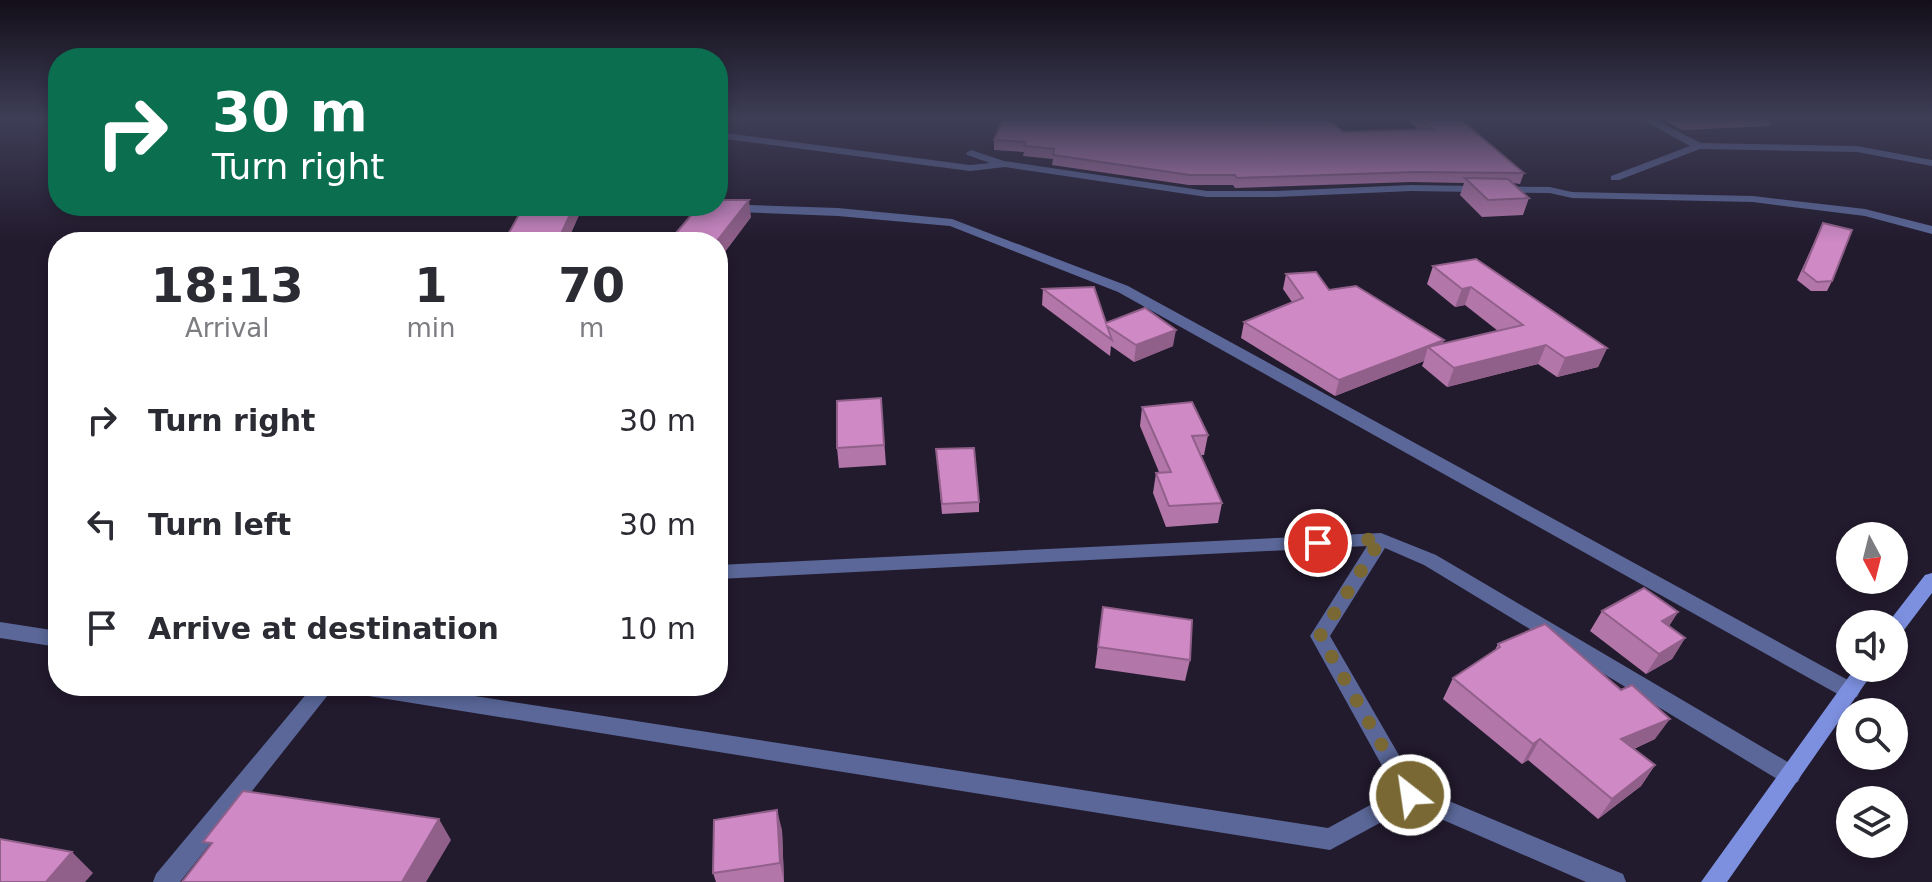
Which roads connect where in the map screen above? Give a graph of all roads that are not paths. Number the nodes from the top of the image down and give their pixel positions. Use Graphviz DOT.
graph roads {
  1 [pos="918,161"];
  2 [pos="996,161"];
  3 [pos="1659,161"];
  4 [pos="1005,164"];
  5 [pos="1615,178"];
  6 [pos="728,208"];
  7 [pos="1932,230"];
  8 [pos="1381,539"];
  9 [pos="728,572"];
  10 [pos="1932,580"];
  11 [pos="1908,611"];
  12 [pos="0,630"];
  13 [pos="48,637"];
  14 [pos="1856,682"];
  15 [pos="1850,691"];
  16 [pos="317,696"];
  17 [pos="420,696"];
  18 [pos="1790,775"];
  19 [pos="1410,795"];
  20 [pos="165,882"];
  21 [pos="1614,882"];
  22 [pos="1713,882"];
  1 -- 4 [label="street"];
  2 -- 4 [label="street"];
  3 -- 5 [label="street"];
  4 -- 7 [label="street"];
  6 -- 15 [label="street"];
  8 -- 9 [label="street"];
  8 -- 18 [label="street"];
  8 -- 19 [label="street"];
  10 -- 11 [label="main road"];
  12 -- 13 [label="street"];
  14 -- 15 [label="main road"];
  15 -- 18 [label="main road"];
  16 -- 20 [label="street"];
  17 -- 19 [label="street"];
  18 -- 22 [label="main road"];
  19 -- 21 [label="street"];
}
